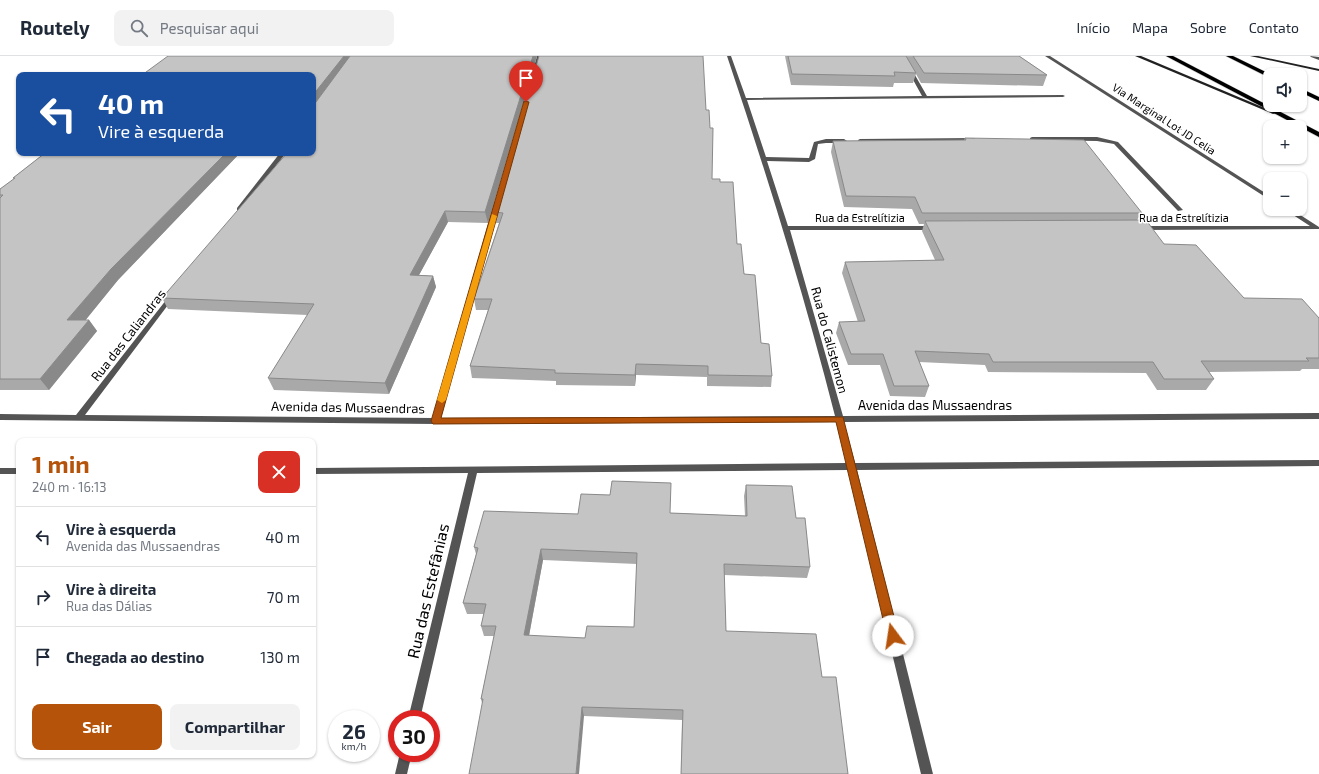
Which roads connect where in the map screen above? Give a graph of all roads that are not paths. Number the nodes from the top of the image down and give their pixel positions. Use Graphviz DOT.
graph roads {
  1 [pos="539,56"];
  2 [pos="729,56"];
  3 [pos="902,56"];
  4 [pos="1047,56"];
  5 [pos="1137,56"];
  6 [pos="1169,56"];
  7 [pos="1229,56"];
  8 [pos="1252,56"];
  9 [pos="1312,56"];
  10 [pos="1319,59"];
  11 [pos="1319,70"];
  12 [pos="1263,73"];
  13 [pos="1307,93"];
  14 [pos="1063,96"];
  15 [pos="925,97"];
  16 [pos="745,99"];
  17 [pos="1319,99"];
  18 [pos="1283,116"];
  19 [pos="520,124"];
  20 [pos="1319,134"];
  21 [pos="1026,139"];
  22 [pos="978,140"];
  23 [pos="281,156"];
  24 [pos="765,159"];
  25 [pos="500,193"];
  26 [pos="1263,194"];
  27 [pos="1180,210"];
  28 [pos="234,216"];
  29 [pos="1298,216"];
  30 [pos="788,228"];
  31 [pos="938,228"];
  32 [pos="1135,228"];
  33 [pos="1318,229"];
  34 [pos="176,291"];
  35 [pos="1319,416"];
  36 [pos="79,417"];
  37 [pos="0,418"];
  38 [pos="840,419"];
  39 [pos="436,421"];
  40 [pos="1319,463"];
  41 [pos="852,467"];
  42 [pos="0,471"];
  43 [pos="16,471"];
  44 [pos="316,471"];
  45 [pos="473,471"];
  46 [pos="416,710"];
  47 [pos="404,762"];
  48 [pos="401,774"];
  49 [pos="927,774"];
  1 -- 19 [label="street"];
  2 -- 16 [label="street, Rua do Calistemon"];
  3 -- 15 [label="street"];
  4 -- 26 [label="street, Via Marginal Lot JD Celia"];
  5 -- 18 [label="street"];
  6 -- 18 [label="main road"];
  7 -- 12 [label="main road"];
  8 -- 11 [label="street"];
  9 -- 10 [label="street"];
  13 -- 17 [label="main road"];
  14 -- 15 [label="street"];
  15 -- 16 [label="street"];
  16 -- 24 [label="street, Rua do Calistemon"];
  18 -- 20 [label="main road"];
  21 -- 27 [label="street"];
  22 -- 24 [label="street"];
  23 -- 28 [label="street"];
  24 -- 30 [label="street, Rua do Calistemon"];
  25 -- 39 [label="street"];
  29 -- 33 [label="street"];
  30 -- 31 [label="street, Rua da Estrelítizia"];
  30 -- 38 [label="street, Rua do Calistemon"];
  32 -- 33 [label="street, Rua da Estrelítizia"];
  34 -- 36 [label="street, Rua das Caliandras"];
  35 -- 38 [label="street, Avenida das Mussaendras"];
  36 -- 37 [label="street, Avenida das Mussaendras"];
  36 -- 39 [label="street, Avenida das Mussaendras"];
  38 -- 39 [label="street, Avenida das Mussaendras"];
  38 -- 41 [label="street, Rua do Calistemon"];
  40 -- 41 [label="street"];
  41 -- 45 [label="street"];
  41 -- 49 [label="street, Rua do Calistemon"];
  42 -- 43 [label="street"];
  44 -- 45 [label="street"];
  45 -- 46 [label="street, Rua das Estefânias"];
  47 -- 48 [label="street"];
}
